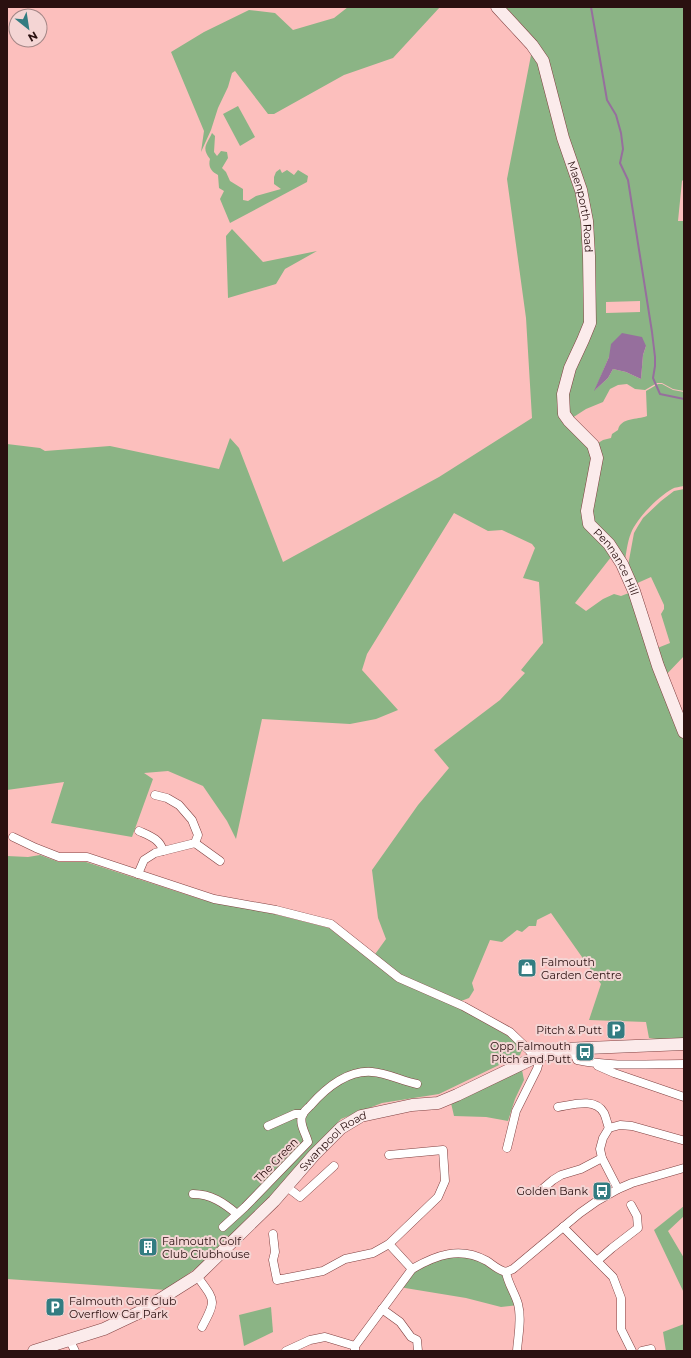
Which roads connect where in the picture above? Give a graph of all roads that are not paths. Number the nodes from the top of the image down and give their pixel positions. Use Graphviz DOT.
graph roads {
  1 [pos="497,7"];
  2 [pos="569,421"];
  3 [pos="684,732"];
  4 [pos="155,795"];
  5 [pos="139,831"];
  6 [pos="13,837"];
  7 [pos="195,843"];
  8 [pos="163,851"];
  9 [pos="220,861"];
  10 [pos="138,874"];
  11 [pos="684,1044"];
  12 [pos="572,1048"];
  13 [pos="538,1056"];
  14 [pos="594,1064"];
  15 [pos="684,1064"];
  16 [pos="417,1084"];
  17 [pos="684,1097"];
  18 [pos="558,1107"];
  19 [pos="303,1114"];
  20 [pos="268,1126"];
  21 [pos="609,1128"];
  22 [pos="682,1140"];
  23 [pos="507,1148"];
  24 [pos="389,1155"];
  25 [pos="602,1158"];
  26 [pos="334,1166"];
  27 [pos="684,1168"];
  28 [pos="287,1187"];
  29 [pos="618,1189"];
  30 [pos="540,1191"];
  31 [pos="193,1194"];
  32 [pos="631,1205"];
  33 [pos="237,1214"];
  34 [pos="223,1227"];
  35 [pos="563,1227"];
  36 [pos="273,1234"];
  37 [pos="389,1244"];
  38 [pos="597,1261"];
  39 [pos="412,1269"];
  40 [pos="506,1272"];
  41 [pos="196,1276"];
  42 [pos="382,1309"];
  43 [pos="202,1327"];
  44 [pos="69,1339"];
  45 [pos="355,1349"];
  46 [pos="651,1349"];
  47 [pos="34,1351"];
  48 [pos="75,1351"];
  49 [pos="286,1351"];
  50 [pos="418,1351"];
  51 [pos="517,1351"];
  52 [pos="632,1351"];
  53 [pos="642,1351"];
  1 -- 2 [label="street, Maenporth Road"];
  2 -- 3 [label="street, Pennance Hill"];
  4 -- 7 [label="street"];
  5 -- 8 [label="street"];
  6 -- 10 [label="street"];
  7 -- 8 [label="street"];
  7 -- 9 [label="street"];
  8 -- 10 [label="street"];
  10 -- 13 [label="street"];
  11 -- 12 [label="street, Swanpool Road"];
  12 -- 13 [label="street, Swanpool Road"];
  12 -- 14 [label="street"];
  13 -- 23 [label="street"];
  13 -- 28 [label="street, Swanpool Road"];
  14 -- 15 [label="street"];
  14 -- 17 [label="street"];
  16 -- 19 [label="street"];
  18 -- 21 [label="street"];
  19 -- 20 [label="street"];
  19 -- 33 [label="street, The Green"];
  21 -- 22 [label="street"];
  21 -- 25 [label="street"];
  24 -- 37 [label="street"];
  25 -- 29 [label="street"];
  25 -- 30 [label="street"];
  26 -- 28 [label="street"];
  27 -- 29 [label="street"];
  28 -- 41 [label="street, Swanpool Road"];
  29 -- 35 [label="street"];
  31 -- 33 [label="street"];
  32 -- 38 [label="street"];
  33 -- 34 [label="street, The Green"];
  35 -- 38 [label="street"];
  35 -- 40 [label="street"];
  36 -- 37 [label="street"];
  37 -- 39 [label="street"];
  38 -- 52 [label="street"];
  39 -- 40 [label="street"];
  39 -- 42 [label="street"];
  40 -- 51 [label="street"];
  41 -- 43 [label="street"];
  41 -- 44 [label="street, Swanpool Road"];
  42 -- 45 [label="street"];
  42 -- 50 [label="street"];
  44 -- 47 [label="street, Swanpool Road"];
  44 -- 48 [label="street"];
  45 -- 49 [label="street"];
  46 -- 53 [label="street"];
}
